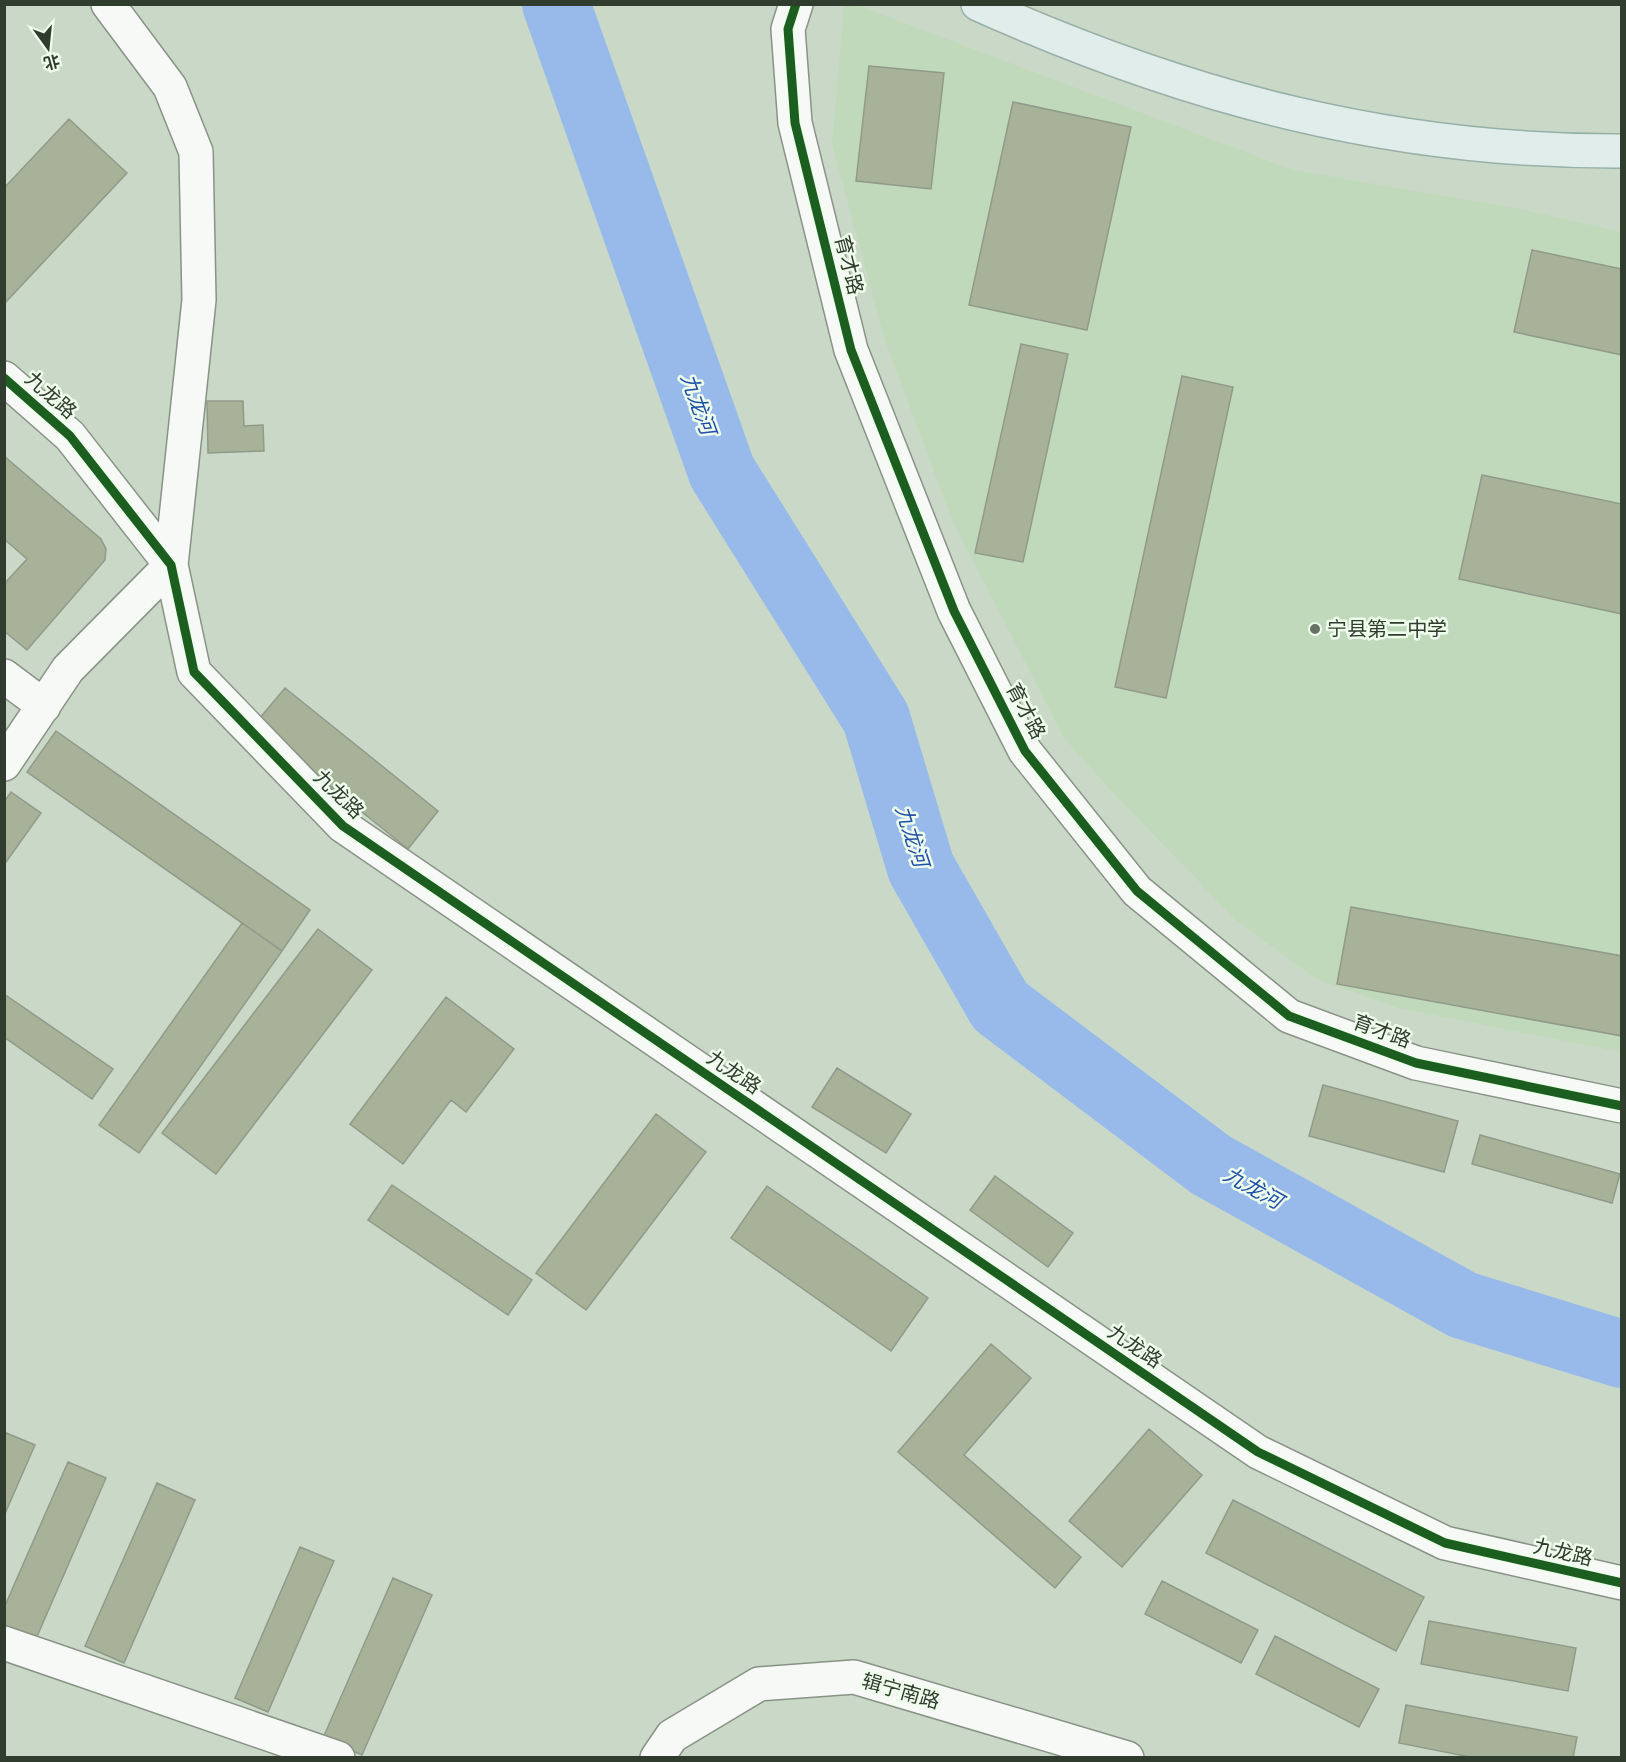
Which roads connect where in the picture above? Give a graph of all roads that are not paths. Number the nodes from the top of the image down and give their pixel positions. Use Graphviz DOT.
graph roads {
  1 [pos="108,4"];
  2 [pos="796,4"];
  3 [pos="978,4"];
  4 [pos="1622,151"];
  5 [pos="4,378"];
  6 [pos="171,565"];
  7 [pos="4,676"];
  8 [pos="44,706"];
  9 [pos="4,764"];
  10 [pos="1622,1106"];
  11 [pos="1622,1583"];
  12 [pos="4,1643"];
  13 [pos="338,1758"];
  14 [pos="657,1758"];
  15 [pos="1127,1758"];
  1 -- 6 [label="street, 九龙路"];
  2 -- 10 [label="street, 育才路"];
  3 -- 4 [label="main road"];
  5 -- 6 [label="street, 九龙路"];
  6 -- 8 [label="street"];
  6 -- 11 [label="street, 九龙路"];
  7 -- 8 [label="street"];
  8 -- 9 [label="street"];
  12 -- 13 [label="street"];
  14 -- 15 [label="street, 辑宁南路"];
}
